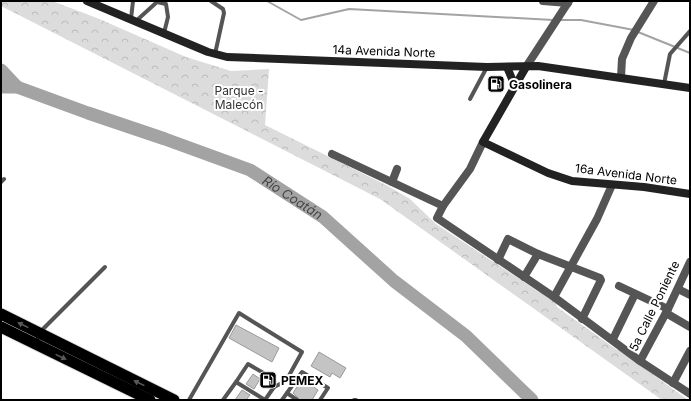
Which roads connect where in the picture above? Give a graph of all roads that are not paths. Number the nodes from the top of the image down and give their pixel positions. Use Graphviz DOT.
graph roads {
  1 [pos="86,1"];
  2 [pos="133,1"];
  3 [pos="211,1"];
  4 [pos="543,1"];
  5 [pos="654,1"];
  6 [pos="568,2"];
  7 [pos="134,20"];
  8 [pos="690,31"];
  9 [pos="164,33"];
  10 [pos="215,54"];
  11 [pos="487,67"];
  12 [pos="526,67"];
  13 [pos="507,68"];
  14 [pos="621,77"];
  15 [pos="664,84"];
  16 [pos="515,86"];
  17 [pos="690,88"];
  18 [pos="470,99"];
  19 [pos="483,142"];
  20 [pos="332,154"];
  21 [pos="397,169"];
  22 [pos="392,182"];
  23 [pos="612,184"];
  24 [pos="690,194"];
  25 [pos="443,206"];
  26 [pos="538,254"];
  27 [pos="498,260"];
  28 [pos="690,262"];
  29 [pos="105,267"];
  30 [pos="571,268"];
  31 [pos="524,277"];
  32 [pos="619,286"];
  33 [pos="678,288"];
  34 [pos="635,294"];
  35 [pos="690,295"];
  36 [pos="554,297"];
  37 [pos="667,311"];
  38 [pos="1,314"];
  39 [pos="582,318"];
  40 [pos="1,327"];
  41 [pos="690,327"];
  42 [pos="40,334"];
  43 [pos="613,339"];
  44 [pos="35,344"];
  45 [pos="690,351"];
  46 [pos="640,361"];
  47 [pos="236,382"];
  48 [pos="673,383"];
  49 [pos="274,387"];
  50 [pos="287,393"];
  51 [pos="690,394"];
  52 [pos="150,400"];
  53 [pos="174,400"];
  54 [pos="189,400"];
  55 [pos="223,400"];
  56 [pos="265,400"];
  57 [pos="282,400"];
  58 [pos="297,400"];
  59 [pos="320,400"];
  1 -- 7 [label="main road, 14a Avenida Norte"];
  2 -- 7 [label="lane"];
  3 -- 10 [label="lane"];
  4 -- 6 [label="street"];
  5 -- 14 [label="street"];
  6 -- 12 [label="street"];
  7 -- 9 [label="main road, 14a Avenida Norte"];
  7 -- 9 [label="lane"];
  8 -- 15 [label="lane"];
  9 -- 10 [label="main road, 14a Avenida Norte"];
  10 -- 11 [label="main road, 14a Avenida Norte"];
  11 -- 13 [label="main road, 14a Avenida Norte"];
  11 -- 18 [label="lane"];
  12 -- 13 [label="main road, 14a Avenida Norte"];
  12 -- 14 [label="main road, 14a Avenida Norte"];
  12 -- 16 [label="main road"];
  13 -- 16 [label="main road"];
  14 -- 15 [label="main road, 14a Avenida Norte"];
  15 -- 17 [label="main road, 14a Avenida Norte"];
  16 -- 19 [label="main road"];
  19 -- 23 [label="main road, 16a Avenida Norte"];
  19 -- 25 [label="street"];
  20 -- 22 [label="street"];
  21 -- 22 [label="street"];
  22 -- 25 [label="street"];
  23 -- 24 [label="main road, 16a Avenida Norte"];
  23 -- 30 [label="street"];
  25 -- 27 [label="street"];
  26 -- 27 [label="street"];
  26 -- 30 [label="street"];
  26 -- 31 [label="street"];
  27 -- 31 [label="street"];
  28 -- 33 [label="street, 5a Calle Poniente"];
  29 -- 42 [label="lane"];
  30 -- 36 [label="street"];
  30 -- 39 [label="street"];
  31 -- 36 [label="street"];
  32 -- 34 [label="street"];
  33 -- 35 [label="street"];
  33 -- 37 [label="street, 5a Calle Poniente"];
  34 -- 37 [label="street"];
  34 -- 43 [label="street"];
  36 -- 39 [label="street"];
  37 -- 41 [label="street"];
  37 -- 46 [label="street, 5a Calle Poniente"];
  42 -- 38 [label="highway, one-way"];
  39 -- 43 [label="street"];
  40 -- 44 [label="highway"];
  42 -- 44 [label="lane"];
  53 -- 42 [label="highway, one-way"];
  43 -- 46 [label="street"];
  44 -- 52 [label="highway, one-way"];
  45 -- 48 [label="street"];
  46 -- 48 [label="street"];
  47 -- 49 [label="lane"];
  47 -- 55 [label="lane"];
  47 -- 56 [label="lane"];
  48 -- 51 [label="street"];
  49 -- 54 [label="lane"];
  49 -- 56 [label="lane"];
  50 -- 57 [label="lane"];
  50 -- 58 [label="lane"];
  50 -- 59 [label="lane"];
}
